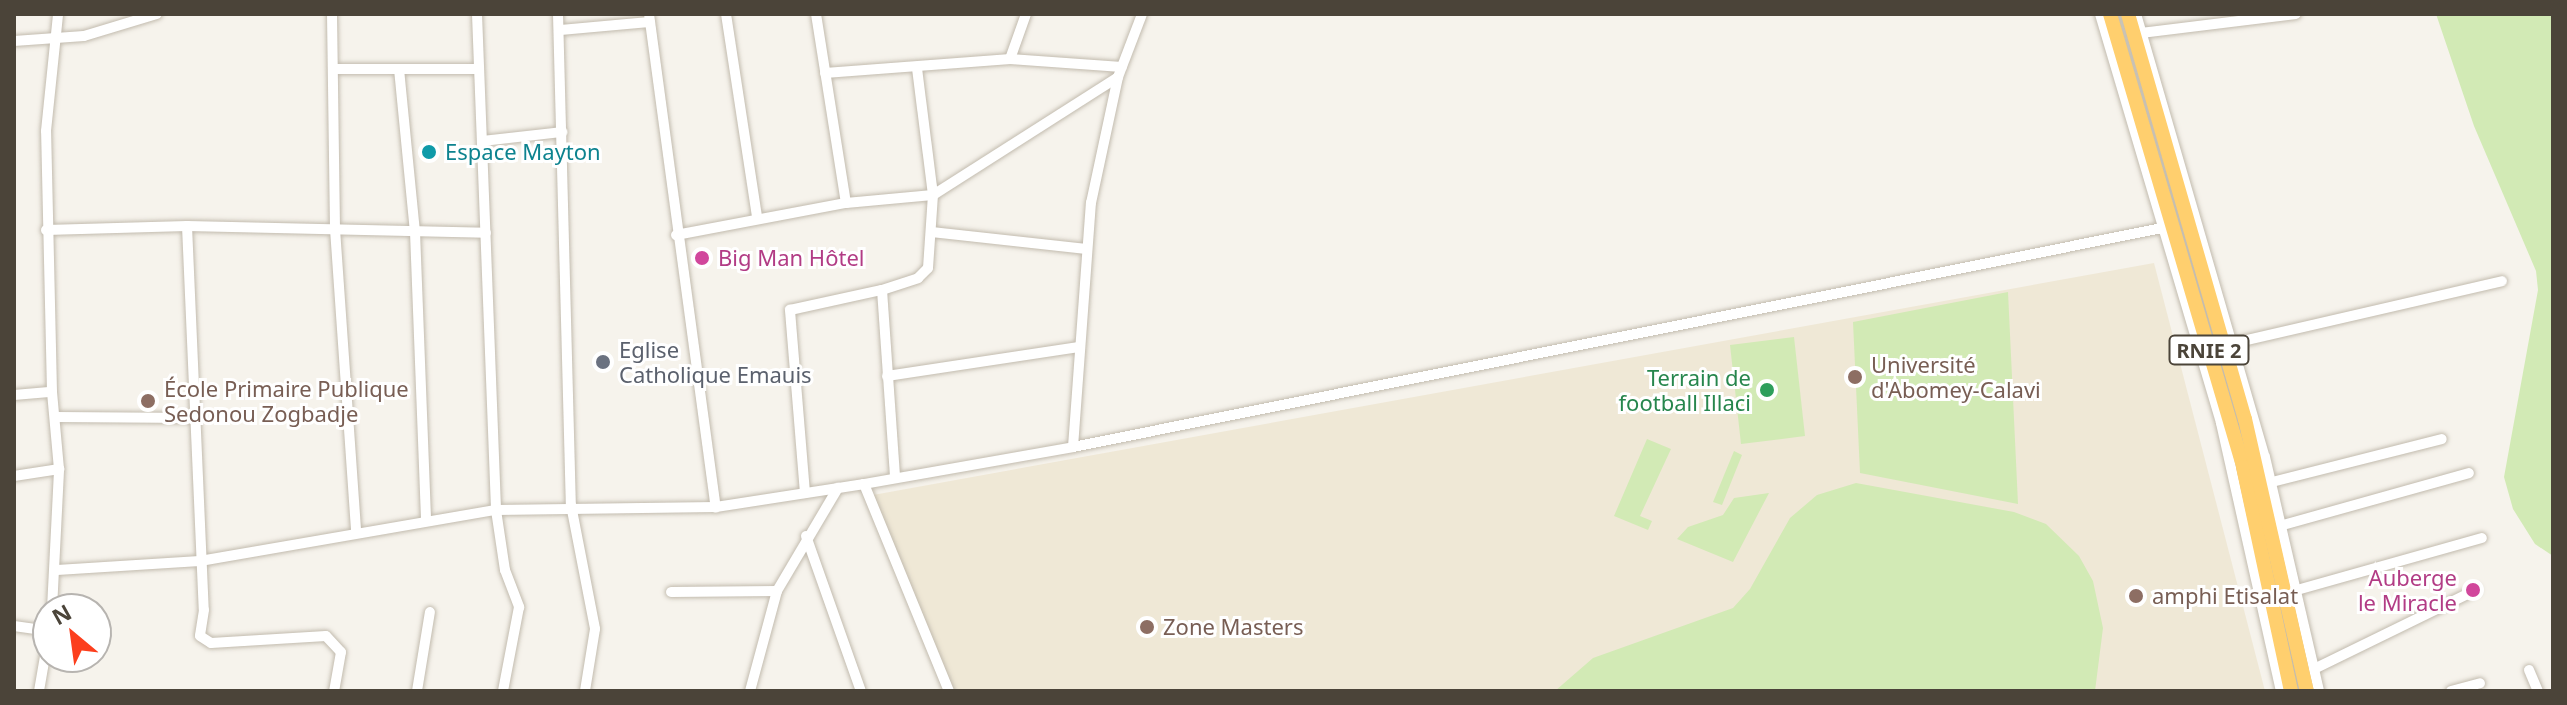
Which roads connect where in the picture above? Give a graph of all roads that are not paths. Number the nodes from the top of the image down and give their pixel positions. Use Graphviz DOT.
graph roads {
  1 [pos="58,14"];
  2 [pos="157,14"];
  3 [pos="332,14"];
  4 [pos="477,14"];
  5 [pos="558,14"];
  6 [pos="726,14"];
  7 [pos="816,14"];
  8 [pos="1026,14"];
  9 [pos="1142,14"];
  10 [pos="2100,14"];
  11 [pos="2110,14"];
  12 [pos="2128,14"];
  13 [pos="2136,14"];
  14 [pos="2296,14"];
  15 [pos="649,18"];
  16 [pos="560,30"];
  17 [pos="2141,33"];
  18 [pos="57,38"];
  19 [pos="14,41"];
  20 [pos="1010,59"];
  21 [pos="337,69"];
  22 [pos="399,69"];
  23 [pos="478,69"];
  24 [pos="917,69"];
  25 [pos="1120,72"];
  26 [pos="825,73"];
  27 [pos="562,132"];
  28 [pos="483,141"];
  29 [pos="933,195"];
  30 [pos="846,203"];
  31 [pos="757,217"];
  32 [pos="187,226"];
  33 [pos="2162,228"];
  34 [pos="335,229"];
  35 [pos="46,230"];
  36 [pos="415,232"];
  37 [pos="932,232"];
  38 [pos="486,233"];
  39 [pos="676,235"];
  40 [pos="1086,249"];
  41 [pos="2502,281"];
  42 [pos="882,290"];
  43 [pos="2234,343"];
  44 [pos="1079,347"];
  45 [pos="887,376"];
  46 [pos="52,392"];
  47 [pos="14,395"];
  48 [pos="55,417"];
  49 [pos="195,418"];
  50 [pos="2442,439"];
  51 [pos="1073,447"];
  52 [pos="59,469"];
  53 [pos="2469,473"];
  54 [pos="14,476"];
  55 [pos="895,477"];
  56 [pos="2272,482"];
  57 [pos="864,484"];
  58 [pos="838,488"];
  59 [pos="805,493"];
  60 [pos="571,505"];
  61 [pos="716,507"];
  62 [pos="496,510"];
  63 [pos="426,519"];
  64 [pos="2283,525"];
  65 [pos="356,531"];
  66 [pos="806,536"];
  67 [pos="2482,538"];
  68 [pos="200,561"];
  69 [pos="57,570"];
  70 [pos="2297,590"];
  71 [pos="2476,590"];
  72 [pos="777,591"];
  73 [pos="671,592"];
  74 [pos="54,593"];
  75 [pos="430,612"];
  76 [pos="2314,669"];
  77 [pos="2529,670"];
  78 [pos="2480,683"];
  79 [pos="334,691"];
  80 [pos="417,691"];
  81 [pos="503,691"];
  82 [pos="585,691"];
  83 [pos="750,691"];
  84 [pos="861,691"];
  85 [pos="949,691"];
  86 [pos="2281,691"];
  87 [pos="2291,691"];
  88 [pos="2307,691"];
  89 [pos="2319,691"];
  90 [pos="2451,691"];
  91 [pos="2538,691"];
  1 -- 18 [label="street"];
  2 -- 18 [label="street"];
  3 -- 21 [label="street"];
  4 -- 23 [label="street"];
  5 -- 16 [label="street"];
  6 -- 31 [label="street"];
  7 -- 26 [label="street"];
  8 -- 20 [label="street"];
  9 -- 25 [label="street"];
  10 -- 33 [label="street"];
  11 -- 87 [label="highway, RNIE 2 / RNIE 2"];
  12 -- 88 [label="highway, RNIE 2 / RNIE 2"];
  13 -- 17 [label="street"];
  14 -- 17 [label="street"];
  15 -- 16 [label="street"];
  15 -- 39 [label="street"];
  16 -- 27 [label="street"];
  17 -- 43 [label="street"];
  18 -- 19 [label="street"];
  18 -- 35 [label="street"];
  20 -- 24 [label="street"];
  20 -- 25 [label="street"];
  21 -- 22 [label="street"];
  21 -- 34 [label="street"];
  22 -- 23 [label="street"];
  22 -- 36 [label="street"];
  23 -- 28 [label="street"];
  24 -- 26 [label="street"];
  24 -- 29 [label="street"];
  25 -- 29 [label="street"];
  25 -- 40 [label="street"];
  26 -- 30 [label="street"];
  27 -- 28 [label="street"];
  27 -- 60 [label="street"];
  28 -- 38 [label="street"];
  29 -- 30 [label="street"];
  29 -- 37 [label="street"];
  30 -- 31 [label="street"];
  31 -- 39 [label="street"];
  32 -- 34 [label="street"];
  32 -- 35 [label="street"];
  32 -- 49 [label="street"];
  33 -- 51 [label="street"];
  33 -- 86 [label="street"];
  34 -- 36 [label="street"];
  34 -- 65 [label="street"];
  35 -- 46 [label="street"];
  36 -- 38 [label="street"];
  36 -- 63 [label="street"];
  37 -- 40 [label="street"];
  37 -- 42 [label="street"];
  38 -- 62 [label="street"];
  39 -- 61 [label="street"];
  40 -- 44 [label="street"];
  41 -- 43 [label="street"];
  42 -- 45 [label="street"];
  42 -- 59 [label="street"];
  43 -- 56 [label="street"];
  44 -- 45 [label="street"];
  44 -- 51 [label="street"];
  45 -- 55 [label="street"];
  46 -- 47 [label="street"];
  46 -- 48 [label="street"];
  48 -- 49 [label="street"];
  48 -- 52 [label="street"];
  49 -- 68 [label="street"];
  50 -- 56 [label="street"];
  51 -- 55 [label="street"];
  52 -- 54 [label="street"];
  52 -- 69 [label="street"];
  53 -- 64 [label="street"];
  55 -- 57 [label="street"];
  56 -- 64 [label="street"];
  57 -- 58 [label="street"];
  57 -- 85 [label="street"];
  58 -- 59 [label="street"];
  58 -- 66 [label="street"];
  59 -- 61 [label="street"];
  60 -- 61 [label="street"];
  60 -- 62 [label="street"];
  60 -- 82 [label="street"];
  62 -- 63 [label="street"];
  62 -- 81 [label="street"];
  63 -- 65 [label="street"];
  64 -- 70 [label="street"];
  65 -- 68 [label="street"];
  66 -- 72 [label="street"];
  66 -- 84 [label="street"];
  67 -- 70 [label="street"];
  68 -- 69 [label="street"];
  68 -- 79 [label="street"];
  69 -- 74 [label="street"];
  70 -- 76 [label="street"];
  71 -- 76 [label="street"];
  72 -- 73 [label="street"];
  72 -- 83 [label="street"];
  75 -- 80 [label="street"];
  76 -- 89 [label="street"];
  77 -- 91 [label="street"];
  78 -- 90 [label="street"];
}
